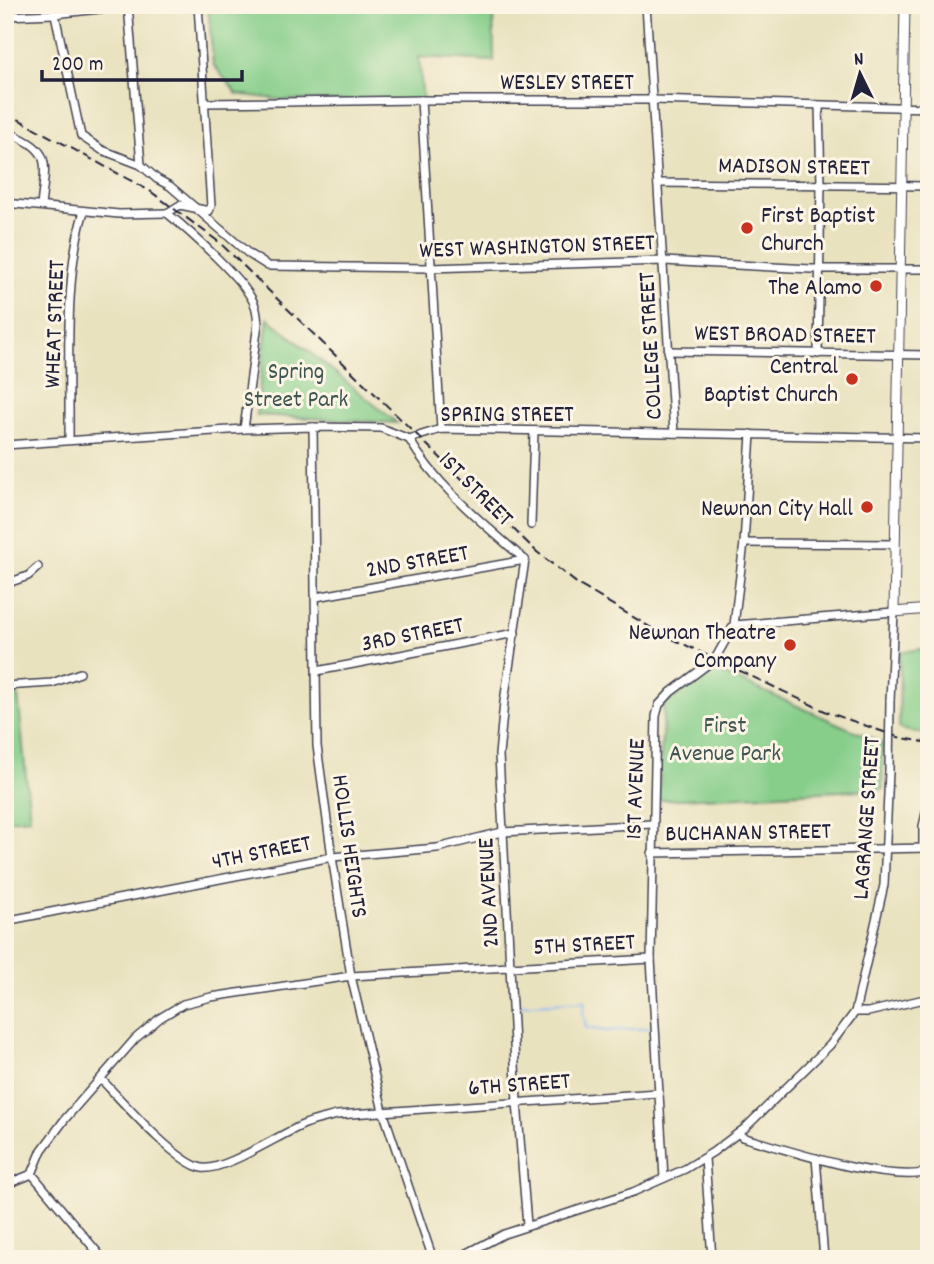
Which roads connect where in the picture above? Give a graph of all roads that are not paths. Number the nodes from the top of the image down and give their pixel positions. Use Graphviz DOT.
graph roads {
  1 [pos="136,5"];
  2 [pos="198,5"];
  3 [pos="646,5"];
  4 [pos="905,5"];
  5 [pos="128,6"];
  6 [pos="53,9"];
  7 [pos="5,16"];
  8 [pos="421,100"];
  9 [pos="653,100"];
  10 [pos="206,103"];
  11 [pos="819,106"];
  12 [pos="903,108"];
  13 [pos="929,108"];
  14 [pos="5,131"];
  15 [pos="141,165"];
  16 [pos="658,183"];
  17 [pos="821,184"];
  18 [pos="901,186"];
  19 [pos="929,186"];
  20 [pos="5,203"];
  21 [pos="41,206"];
  22 [pos="195,208"];
  23 [pos="84,211"];
  24 [pos="167,214"];
  25 [pos="664,261"];
  26 [pos="430,268"];
  27 [pos="818,269"];
  28 [pos="901,269"];
  29 [pos="929,270"];
  30 [pos="668,351"];
  31 [pos="818,354"];
  32 [pos="901,355"];
  33 [pos="929,355"];
  34 [pos="313,427"];
  35 [pos="244,429"];
  36 [pos="441,429"];
  37 [pos="534,431"];
  38 [pos="674,433"];
  39 [pos="751,433"];
  40 [pos="898,438"];
  41 [pos="929,438"];
  42 [pos="408,439"];
  43 [pos="69,440"];
  44 [pos="5,444"];
  45 [pos="531,525"];
  46 [pos="744,543"];
  47 [pos="895,544"];
  48 [pos="525,561"];
  49 [pos="38,567"];
  50 [pos="5,584"];
  51 [pos="316,597"];
  52 [pos="929,609"];
  53 [pos="894,612"];
  54 [pos="734,625"];
  55 [pos="515,633"];
  56 [pos="317,671"];
  57 [pos="80,673"];
  58 [pos="5,687"];
  59 [pos="929,800"];
  60 [pos="652,824"];
  61 [pos="502,832"];
  62 [pos="926,848"];
  63 [pos="886,849"];
  64 [pos="652,853"];
  65 [pos="332,857"];
  66 [pos="5,921"];
  67 [pos="651,958"];
  68 [pos="510,967"];
  69 [pos="351,976"];
  70 [pos="929,998"];
  71 [pos="855,1012"];
  72 [pos="101,1079"];
  73 [pos="658,1093"];
  74 [pos="517,1102"];
  75 [pos="383,1111"];
  76 [pos="738,1133"];
  77 [pos="705,1158"];
  78 [pos="816,1158"];
  79 [pos="929,1172"];
  80 [pos="32,1174"];
  81 [pos="664,1178"];
  82 [pos="5,1185"];
  83 [pos="527,1225"];
  84 [pos="103,1259"];
  85 [pos="433,1259"];
  86 [pos="456,1259"];
  87 [pos="712,1259"];
  88 [pos="824,1259"];
  1 -- 5 [label="street"];
  2 -- 10 [label="street"];
  3 -- 9 [label="street, COLLEGE STREET"];
  4 -- 12 [label="main road, LAGRANGE STREET"];
  5 -- 6 [label="street"];
  5 -- 15 [label="street"];
  6 -- 7 [label="street"];
  6 -- 15 [label="street, WEST WASHINGTON STREET"];
  8 -- 9 [label="street, WESLEY STREET"];
  8 -- 10 [label="street, WESLEY STREET"];
  8 -- 26 [label="street"];
  9 -- 11 [label="street, WESLEY STREET"];
  9 -- 16 [label="street, COLLEGE STREET"];
  10 -- 22 [label="street"];
  11 -- 12 [label="street, WESLEY STREET"];
  11 -- 17 [label="street"];
  12 -- 13 [label="street, WESLEY STREET"];
  12 -- 18 [label="main road, LAGRANGE STREET"];
  14 -- 21 [label="street"];
  15 -- 22 [label="street, WEST WASHINGTON STREET"];
  16 -- 17 [label="street, MADISON STREET"];
  16 -- 25 [label="street, COLLEGE STREET"];
  17 -- 18 [label="street, MADISON STREET"];
  17 -- 27 [label="street"];
  18 -- 19 [label="street, MADISON STREET"];
  18 -- 28 [label="main road, LAGRANGE STREET"];
  20 -- 21 [label="street"];
  21 -- 23 [label="street"];
  22 -- 24 [label="street"];
  22 -- 26 [label="street, WEST WASHINGTON STREET"];
  23 -- 24 [label="street"];
  23 -- 43 [label="street, WHEAT STREET"];
  24 -- 35 [label="street"];
  25 -- 26 [label="street, WEST WASHINGTON STREET"];
  25 -- 27 [label="street, WEST WASHINGTON STREET"];
  25 -- 30 [label="street, COLLEGE STREET"];
  26 -- 36 [label="street"];
  27 -- 28 [label="street, WEST WASHINGTON STREET"];
  27 -- 31 [label="street"];
  28 -- 29 [label="street, WEST WASHINGTON STREET"];
  28 -- 32 [label="main road, LAGRANGE STREET"];
  30 -- 31 [label="street, WEST BROAD STREET"];
  30 -- 38 [label="street, COLLEGE STREET"];
  31 -- 32 [label="street, WEST BROAD STREET"];
  32 -- 33 [label="street, WEST BROAD STREET"];
  32 -- 40 [label="main road, LAGRANGE STREET"];
  34 -- 35 [label="street, SPRING STREET"];
  34 -- 42 [label="street, SPRING STREET"];
  34 -- 51 [label="street, HOLLIS HEIGHTS"];
  35 -- 43 [label="street, SPRING STREET"];
  36 -- 37 [label="street, SPRING STREET"];
  36 -- 42 [label="street, SPRING STREET"];
  37 -- 38 [label="street, SPRING STREET"];
  37 -- 45 [label="street"];
  38 -- 39 [label="street, SPRING STREET"];
  39 -- 40 [label="street, SPRING STREET"];
  39 -- 46 [label="street, 1ST AVENUE"];
  40 -- 41 [label="street, SPRING STREET"];
  40 -- 47 [label="main road, LAGRANGE STREET"];
  42 -- 48 [label="street, 1ST STREET"];
  43 -- 44 [label="street, SPRING STREET"];
  46 -- 47 [label="street"];
  46 -- 54 [label="street, 1ST AVENUE"];
  47 -- 53 [label="main road, LAGRANGE STREET"];
  48 -- 51 [label="street, 2ND STREET"];
  48 -- 55 [label="street, 2ND AVENUE"];
  49 -- 50 [label="street"];
  51 -- 56 [label="street, HOLLIS HEIGHTS"];
  52 -- 53 [label="main road"];
  53 -- 54 [label="street"];
  53 -- 63 [label="street, LAGRANGE STREET, bridge"];
  54 -- 60 [label="street, 1ST AVENUE"];
  55 -- 56 [label="street, 3RD STREET"];
  55 -- 61 [label="street, 2ND AVENUE"];
  56 -- 65 [label="street, HOLLIS HEIGHTS"];
  57 -- 58 [label="street"];
  59 -- 62 [label="street"];
  60 -- 61 [label="street, 4TH STREET"];
  60 -- 64 [label="street, 1ST AVENUE"];
  61 -- 65 [label="street, 4TH STREET"];
  61 -- 68 [label="street, 2ND AVENUE"];
  62 -- 63 [label="street, BUCHANAN STREET"];
  63 -- 64 [label="street, BUCHANAN STREET"];
  63 -- 71 [label="street, LAGRANGE STREET"];
  64 -- 67 [label="street, 1ST AVENUE"];
  65 -- 66 [label="street, 4TH STREET"];
  65 -- 69 [label="street, HOLLIS HEIGHTS"];
  67 -- 68 [label="street, 5TH STREET"];
  67 -- 73 [label="street, 1ST AVENUE"];
  68 -- 69 [label="street, 5TH STREET"];
  68 -- 74 [label="street, 2ND AVENUE"];
  69 -- 72 [label="street, 5TH STREET"];
  69 -- 75 [label="street, HOLLIS HEIGHTS"];
  70 -- 71 [label="street"];
  71 -- 76 [label="street, LAGRANGE STREET"];
  72 -- 75 [label="street, 6TH STREET"];
  72 -- 80 [label="street, 5TH STREET"];
  73 -- 74 [label="street, 6TH STREET"];
  73 -- 81 [label="street, 1ST AVENUE"];
  74 -- 75 [label="street, 6TH STREET"];
  74 -- 83 [label="street, 2ND AVENUE"];
  75 -- 85 [label="street, HOLLIS HEIGHTS"];
  76 -- 77 [label="street, LAGRANGE STREET"];
  76 -- 78 [label="street"];
  77 -- 81 [label="street, LAGRANGE STREET"];
  77 -- 87 [label="street"];
  78 -- 79 [label="street"];
  78 -- 88 [label="street"];
  80 -- 82 [label="street"];
  80 -- 84 [label="street"];
  81 -- 83 [label="street, LAGRANGE STREET"];
  83 -- 86 [label="street, LAGRANGE STREET"];
}
